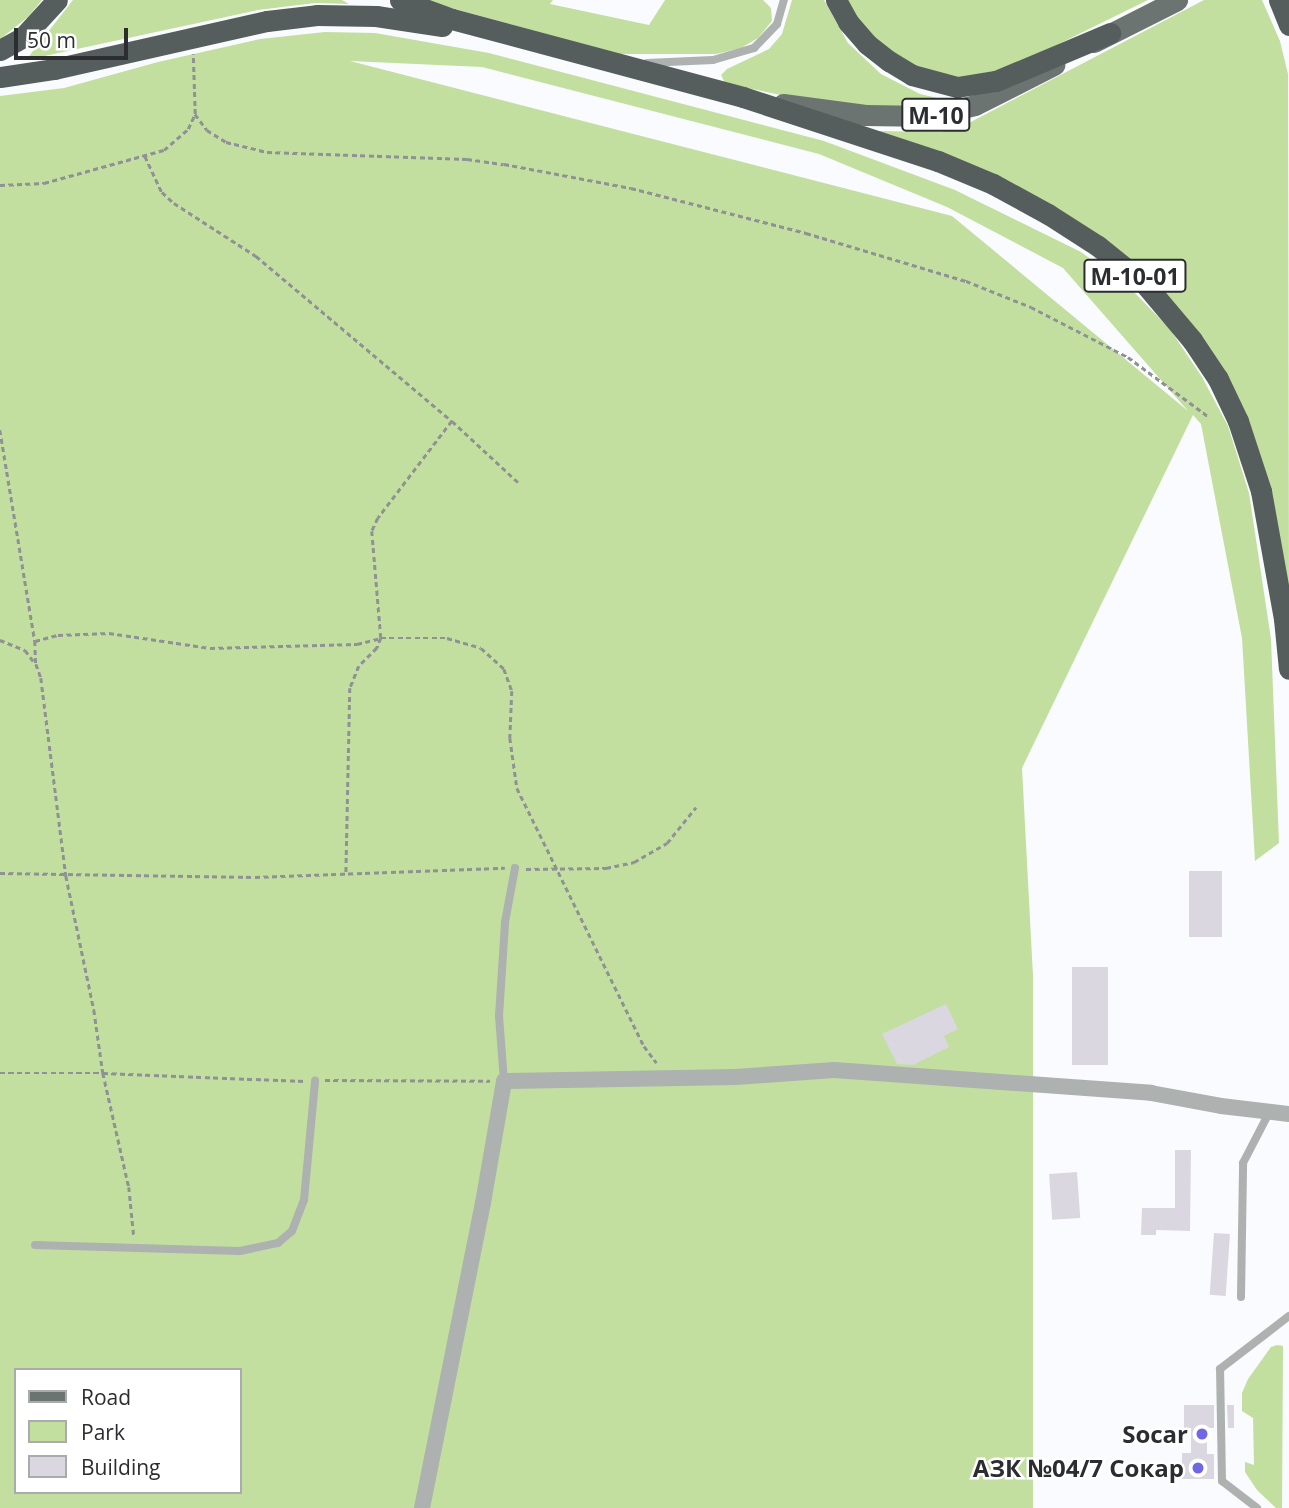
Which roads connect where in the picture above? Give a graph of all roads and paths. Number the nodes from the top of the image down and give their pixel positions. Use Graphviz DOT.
graph roads {
  1 [pos="57,0"];
  2 [pos="400,0"];
  3 [pos="783,0"];
  4 [pos="836,0"];
  5 [pos="1177,0"];
  6 [pos="1279,0"];
  7 [pos="1289,25"];
  8 [pos="501,32"];
  9 [pos="1110,33"];
  10 [pos="191,35"];
  11 [pos="0,50"];
  12 [pos="619,65"];
  13 [pos="0,76"];
  14 [pos="743,97"];
  15 [pos="195,114"];
  16 [pos="145,156"];
  17 [pos="0,185"];
  18 [pos="1209,417"];
  19 [pos="452,421"];
  20 [pos="0,430"];
  21 [pos="519,483"];
  22 [pos="381,638"];
  23 [pos="0,640"];
  24 [pos="35,641"];
  25 [pos="36,664"];
  26 [pos="1289,669"];
  27 [pos="696,807"];
  28 [pos="515,868"];
  29 [pos="558,871"];
  30 [pos="0,873"];
  31 [pos="346,873"];
  32 [pos="66,876"];
  33 [pos="0,1073"];
  34 [pos="103,1073"];
  35 [pos="667,1077"];
  36 [pos="504,1081"];
  37 [pos="315,1082"];
  38 [pos="1270,1111"];
  39 [pos="1289,1114"];
  40 [pos="35,1245"];
  41 [pos="135,1248"];
  42 [pos="1241,1297"];
  43 [pos="1289,1316"];
  44 [pos="422,1508"];
  45 [pos="1257,1508"];
  1 -- 11 [label="highway"];
  2 -- 8 [label="highway, М-10"];
  3 -- 12 [label="lane"];
  4 -- 9 [label="highway"];
  5 -- 9 [label="main road, М-10"];
  6 -- 7 [label="highway"];
  8 -- 10 [label="highway"];
  8 -- 12 [label="highway, М-10"];
  9 -- 14 [label="main road, М-10"];
  10 -- 13 [label="highway"];
  10 -- 15 [label="path"];
  12 -- 14 [label="highway, М-10"];
  14 -- 26 [label="highway, М-10-01"];
  15 -- 16 [label="path"];
  15 -- 18 [label="path"];
  16 -- 17 [label="path"];
  16 -- 19 [label="path"];
  19 -- 21 [label="path"];
  19 -- 22 [label="path"];
  20 -- 24 [label="path"];
  22 -- 24 [label="path"];
  22 -- 29 [label="path"];
  22 -- 31 [label="path"];
  23 -- 25 [label="path"];
  24 -- 25 [label="path"];
  25 -- 32 [label="path"];
  27 -- 29 [label="path"];
  28 -- 29 [label="path"];
  28 -- 31 [label="path"];
  28 -- 36 [label="lane"];
  29 -- 35 [label="path"];
  30 -- 32 [label="path"];
  31 -- 32 [label="path"];
  32 -- 34 [label="path"];
  33 -- 34 [label="path"];
  34 -- 41 [label="path"];
  35 -- 36 [label="street"];
  35 -- 38 [label="street"];
  36 -- 44 [label="street"];
  37 -- 41 [label="lane"];
  38 -- 39 [label="street"];
  38 -- 42 [label="lane"];
  40 -- 41 [label="lane"];
  43 -- 45 [label="lane"];
}
